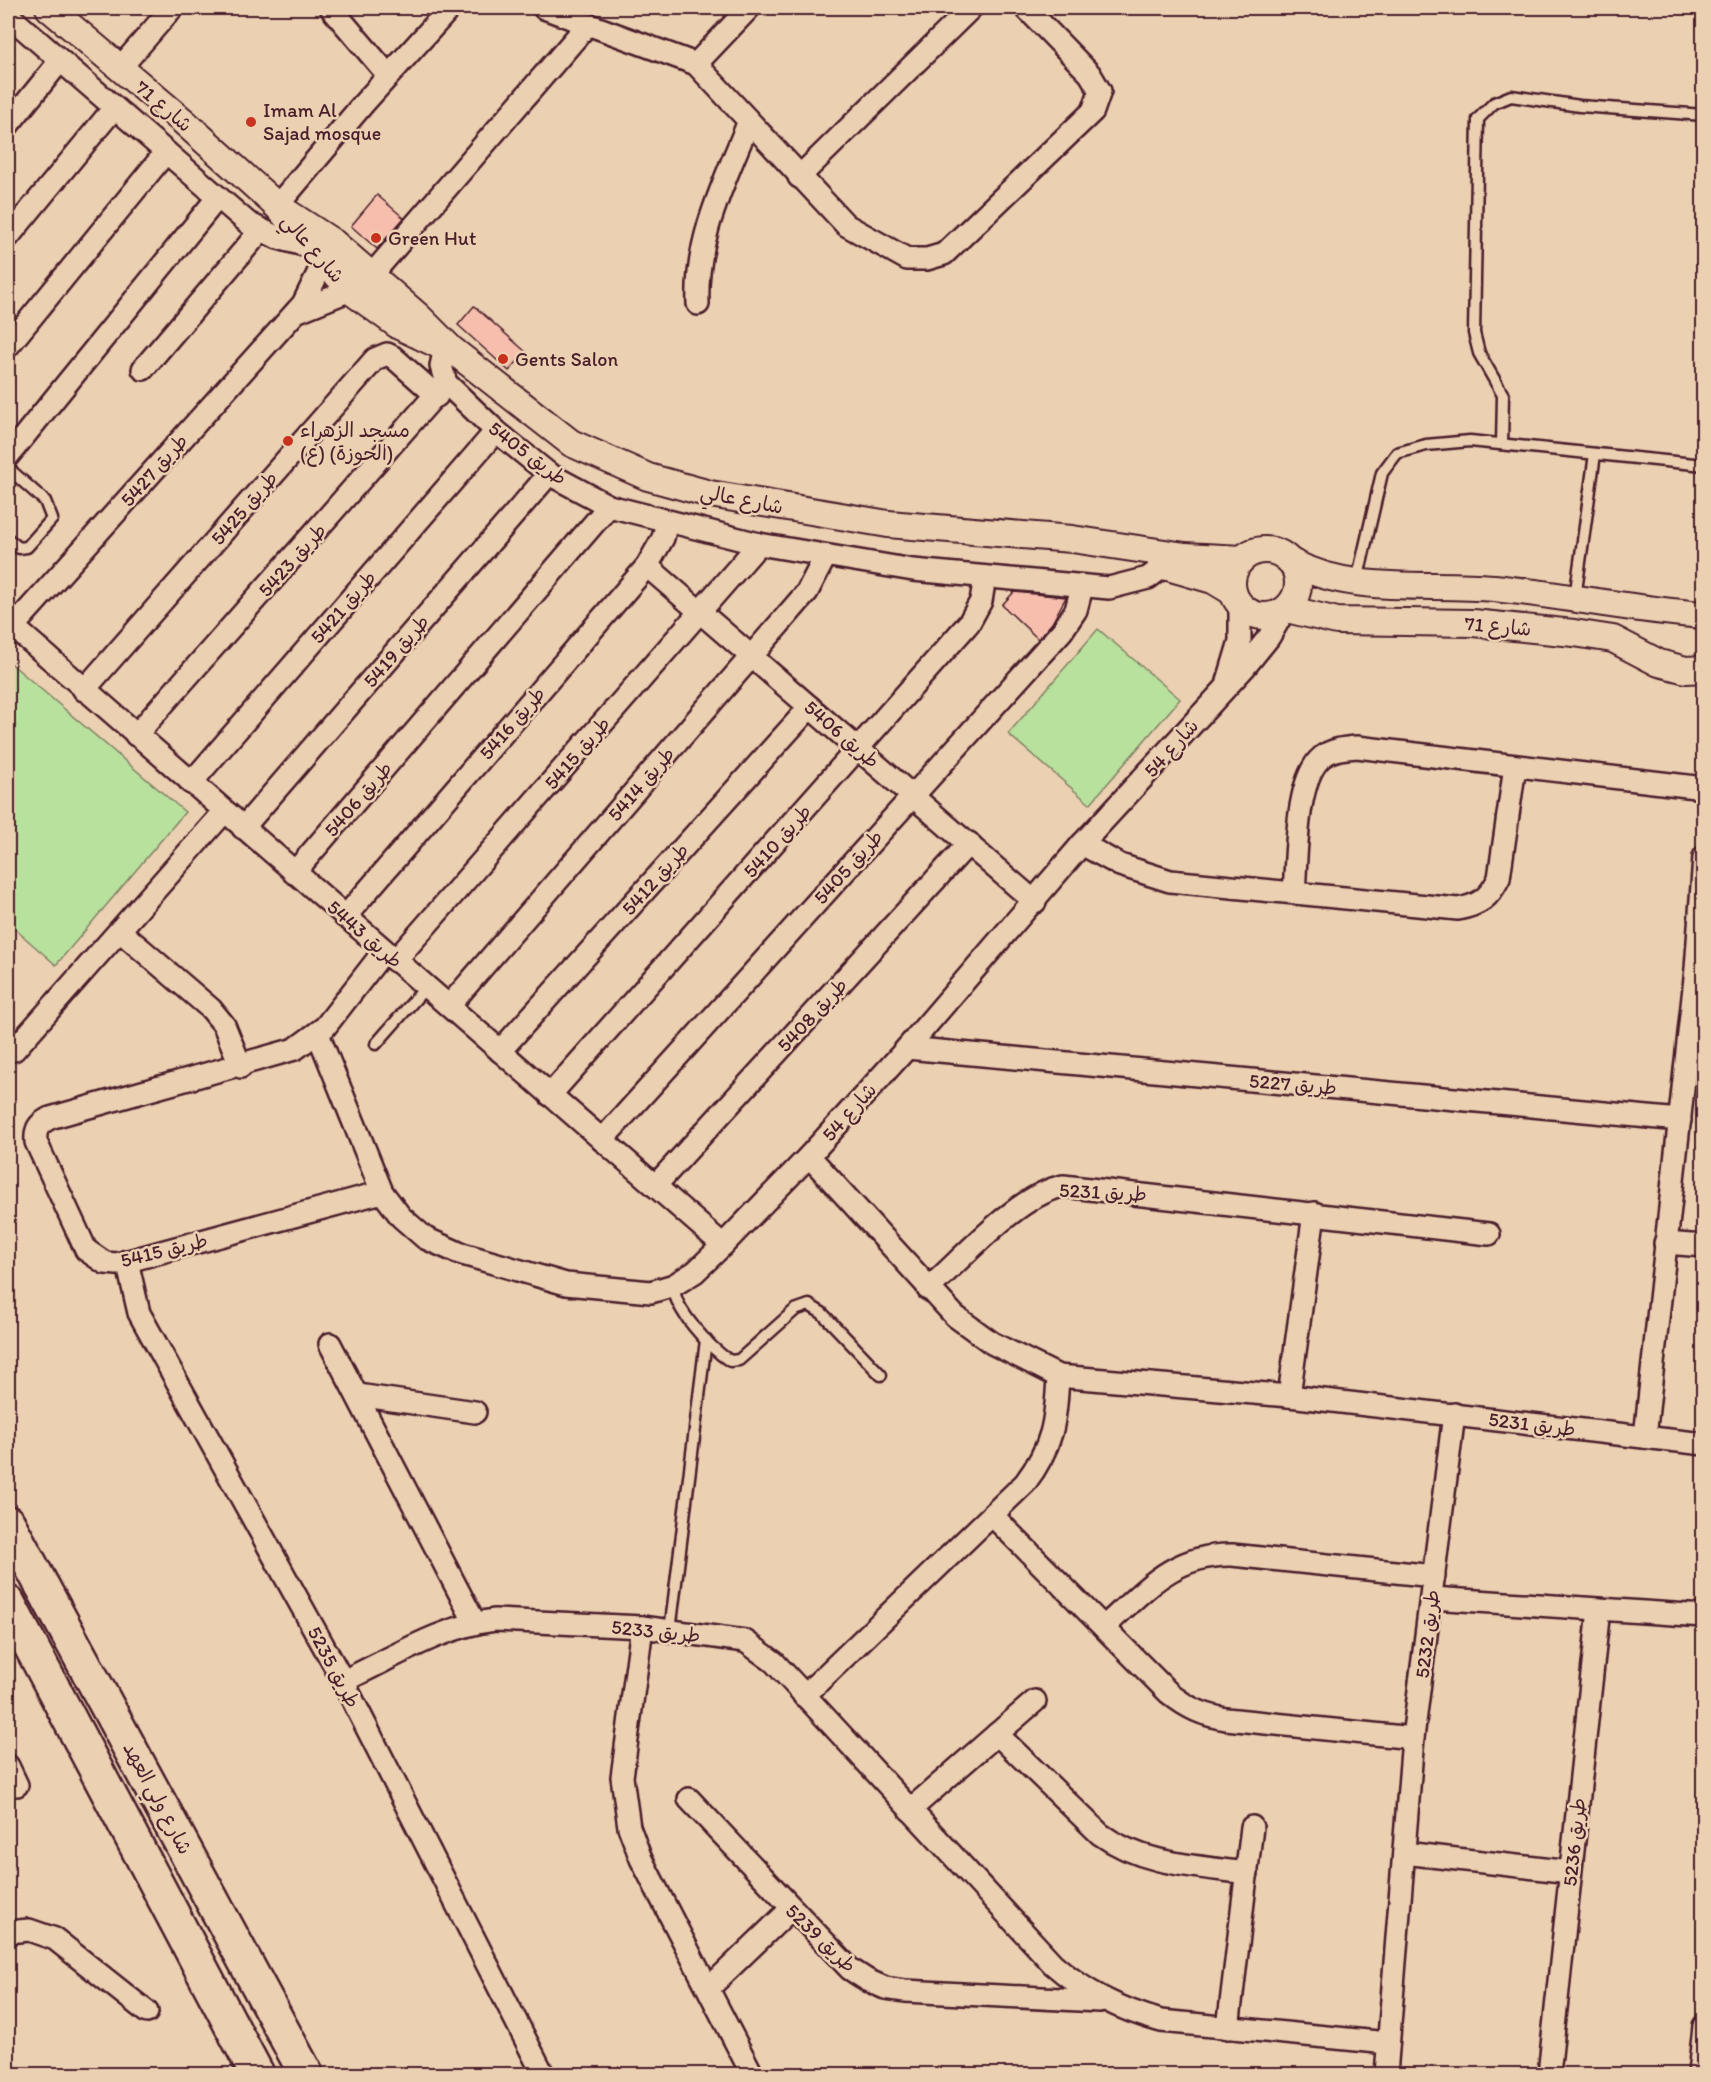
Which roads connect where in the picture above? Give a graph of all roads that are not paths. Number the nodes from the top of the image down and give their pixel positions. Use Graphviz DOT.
graph roads {
  1 [pos="49,8"];
  2 [pos="172,8"];
  3 [pos="331,8"];
  4 [pos="544,8"];
  5 [pos="749,8"];
  6 [pos="971,8"];
  7 [pos="1026,8"];
  8 [pos="438,12"];
  9 [pos="9,20"];
  10 [pos="588,24"];
  11 [pos="60,61"];
  12 [pos="696,64"];
  13 [pos="120,68"];
  14 [pos="388,75"];
  15 [pos="114,108"];
  16 [pos="1704,115"];
  17 [pos="749,121"];
  18 [pos="8,125"];
  19 [pos="166,152"];
  20 [pos="799,177"];
  21 [pos="246,179"];
  22 [pos="214,194"];
  23 [pos="277,206"];
  24 [pos="261,230"];
  25 [pos="8,237"];
  26 [pos="326,252"];
  27 [pos="371,274"];
  28 [pos="351,291"];
  29 [pos="698,304"];
  30 [pos="296,312"];
  31 [pos="8,346"];
  32 [pos="452,349"];
  33 [pos="143,369"];
  34 [pos="442,389"];
  35 [pos="496,431"];
  36 [pos="1502,444"];
  37 [pos="1595,454"];
  38 [pos="8,456"];
  39 [pos="1704,465"];
  40 [pos="8,468"];
  41 [pos="549,474"];
  42 [pos="609,506"];
  43 [pos="667,522"];
  44 [pos="8,539"];
  45 [pos="1072,539"];
  46 [pos="759,544"];
  47 [pos="825,557"];
  48 [pos="1242,559"];
  49 [pos="1291,562"];
  50 [pos="647,566"];
  51 [pos="1164,566"];
  52 [pos="985,577"];
  53 [pos="1358,581"];
  54 [pos="1082,587"];
  55 [pos="1237,598"];
  56 [pos="1575,598"];
  57 [pos="1286,610"];
  58 [pos="701,612"];
  59 [pos="1704,615"];
  60 [pos="10,625"];
  61 [pos="752,656"];
  62 [pos="1704,669"];
  63 [pos="1226,687"];
  64 [pos="84,690"];
  65 [pos="810,707"];
  66 [pos="136,735"];
  67 [pos="859,749"];
  68 [pos="1515,766"];
  69 [pos="191,783"];
  70 [pos="1704,788"];
  71 [pos="913,795"];
  72 [pos="224,812"];
  73 [pos="243,828"];
  74 [pos="969,843"];
  75 [pos="1083,844"];
  76 [pos="1704,857"];
  77 [pos="294,873"];
  78 [pos="1294,892"];
  79 [pos="1035,902"];
  80 [pos="345,917"];
  81 [pos="120,931"];
  82 [pos="390,956"];
  83 [pos="1700,969"];
  84 [pos="426,987"];
  85 [pos="449,1006"];
  86 [pos="318,1034"];
  87 [pos="376,1044"];
  88 [pos="907,1048"];
  89 [pos="14,1050"];
  90 [pos="500,1051"];
  91 [pos="241,1066"];
  92 [pos="550,1095"];
  93 [pos="1680,1120"];
  94 [pos="602,1140"];
  95 [pos="809,1156"];
  96 [pos="655,1186"];
  97 [pos="382,1192"];
  98 [pos="1314,1213"];
  99 [pos="1489,1234"];
  100 [pos="1665,1243"];
  101 [pos="723,1245"];
  102 [pos="1704,1246"];
  103 [pos="128,1261"];
  104 [pos="674,1285"];
  105 [pos="928,1289"];
  106 [pos="706,1340"];
  107 [pos="330,1344"];
  108 [pos="881,1375"];
  109 [pos="1058,1376"];
  110 [pos="358,1395"];
  111 [pos="1289,1396"];
  112 [pos="475,1412"];
  113 [pos="1454,1414"];
  114 [pos="1645,1437"];
  115 [pos="1704,1444"];
  116 [pos="993,1516"];
  117 [pos="8,1523"];
  118 [pos="1434,1576"];
  119 [pos="1432,1598"];
  120 [pos="8,1603"];
  121 [pos="1599,1609"];
  122 [pos="1704,1616"];
  123 [pos="475,1623"];
  124 [pos="642,1627"];
  125 [pos="1104,1627"];
  126 [pos="670,1631"];
  127 [pos="343,1681"];
  128 [pos="804,1696"];
  129 [pos="1035,1701"];
  130 [pos="998,1734"];
  131 [pos="1413,1738"];
  132 [pos="8,1766"];
  133 [pos="17,1785"];
  134 [pos="689,1799"];
  135 [pos="910,1810"];
  136 [pos="1252,1827"];
  137 [pos="1404,1853"];
  138 [pos="1570,1872"];
  139 [pos="1247,1873"];
  140 [pos="792,1909"];
  141 [pos="8,1932"];
  142 [pos="709,1988"];
  143 [pos="1102,2001"];
  144 [pos="147,2012"];
  145 [pos="1704,2026"];
  146 [pos="1228,2028"];
  147 [pos="1388,2043"];
  148 [pos="257,2074"];
  149 [pos="306,2074"];
  150 [pos="543,2074"];
  151 [pos="752,2074"];
  152 [pos="1386,2074"];
  153 [pos="1549,2074"];
  154 [pos="1699,2074"];
  1 -- 13 [label="street, شارع 71"];
  2 -- 13 [label="street"];
  3 -- 14 [label="street"];
  4 -- 10 [label="street"];
  5 -- 12 [label="street"];
  6 -- 20 [label="street"];
  7 -- 20 [label="street"];
  8 -- 14 [label="street"];
  9 -- 11 [label="street"];
  10 -- 12 [label="street"];
  10 -- 27 [label="street, طريق 5427"];
  11 -- 15 [label="street"];
  11 -- 18 [label="street"];
  12 -- 17 [label="street"];
  13 -- 21 [label="street, شارع 71"];
  14 -- 23 [label="street"];
  15 -- 19 [label="street"];
  15 -- 25 [label="street"];
  16 -- 36 [label="lane"];
  17 -- 20 [label="street"];
  17 -- 29 [label="street"];
  19 -- 22 [label="street"];
  19 -- 31 [label="street"];
  21 -- 22 [label="street"];
  21 -- 23 [label="street, شارع 71"];
  22 -- 24 [label="street"];
  22 -- 38 [label="street"];
  23 -- 26 [label="street, شارع عالي"];
  24 -- 26 [label="street"];
  24 -- 33 [label="street"];
  26 -- 27 [label="street, شارع عالي"];
  26 -- 28 [label="street, شارع عالي"];
  26 -- 30 [label="street, طريق 5427"];
  27 -- 28 [label="street, طريق 5427"];
  27 -- 32 [label="street, شارع عالي"];
  28 -- 30 [label="street, طريق 5427"];
  28 -- 32 [label="street, شارع عالي"];
  30 -- 60 [label="street, طريق 5427"];
  32 -- 34 [label="street"];
  32 -- 45 [label="street, شارع عالي"];
  34 -- 35 [label="street, طريق 5405"];
  34 -- 64 [label="street, طريق 5425"];
  34 -- 66 [label="street, طريق 5423"];
  35 -- 41 [label="street, طريق 5405"];
  35 -- 69 [label="street, طريق 5421"];
  36 -- 37 [label="lane"];
  36 -- 53 [label="lane"];
  37 -- 39 [label="lane"];
  37 -- 56 [label="lane"];
  40 -- 44 [label="lane"];
  41 -- 42 [label="street, طريق 5405"];
  41 -- 73 [label="street, طريق 5419"];
  42 -- 43 [label="street, طريق 5405"];
  42 -- 77 [label="street, طريق 5406"];
  43 -- 46 [label="street, طريق 5405"];
  43 -- 50 [label="street, طريق 5416"];
  45 -- 48 [label="street, شارع عالي"];
  45 -- 51 [label="street, شارع عالي"];
  46 -- 47 [label="street, طريق 5405"];
  46 -- 58 [label="street, طريق 5415"];
  47 -- 52 [label="street, طريق 5405"];
  47 -- 61 [label="street, طريق 5414"];
  48 -- 49 [label="street"];
  48 -- 55 [label="street"];
  49 -- 53 [label="street, شارع 71"];
  49 -- 57 [label="street"];
  50 -- 58 [label="street, طريق 5406"];
  50 -- 80 [label="street, طريق 5416"];
  51 -- 54 [label="street, طريق 5405"];
  51 -- 55 [label="street, شارع عالي"];
  52 -- 54 [label="street, طريق 5405"];
  52 -- 67 [label="street, طريق 5410"];
  53 -- 56 [label="street, شارع 71"];
  54 -- 71 [label="street, طريق 5405"];
  55 -- 57 [label="street"];
  55 -- 63 [label="street, شارع 54"];
  56 -- 59 [label="street, شارع 71"];
  57 -- 62 [label="street, شارع 71"];
  57 -- 63 [label="street, شارع 54"];
  58 -- 61 [label="street, طريق 5406"];
  58 -- 82 [label="street, طريق 5415"];
  60 -- 64 [label="street, طريق 5443"];
  61 -- 65 [label="street, طريق 5406"];
  61 -- 85 [label="street, طريق 5414"];
  63 -- 75 [label="street, شارع 54"];
  64 -- 66 [label="street, طريق 5443"];
  65 -- 67 [label="street, طريق 5406"];
  65 -- 90 [label="street, طريق 5412"];
  66 -- 69 [label="street, طريق 5443"];
  67 -- 71 [label="street, طريق 5406"];
  67 -- 92 [label="street, طريق 5410"];
  68 -- 70 [label="street"];
  68 -- 78 [label="street"];
  68 -- 78 [label="street"];
  69 -- 72 [label="street, طريق 5443"];
  71 -- 74 [label="street, طريق 5406"];
  71 -- 94 [label="street, طريق 5405"];
  72 -- 73 [label="street, طريق 5443"];
  72 -- 81 [label="street"];
  73 -- 77 [label="street, طريق 5443"];
  74 -- 79 [label="street, طريق 5406"];
  74 -- 96 [label="street, طريق 5408"];
  75 -- 78 [label="street"];
  75 -- 79 [label="street, شارع 54"];
  76 -- 83 [label="street"];
  77 -- 80 [label="street, طريق 5443"];
  79 -- 88 [label="street, شارع 54"];
  80 -- 82 [label="street, طريق 5443"];
  81 -- 89 [label="street"];
  81 -- 91 [label="street"];
  82 -- 84 [label="street, طريق 5443"];
  82 -- 86 [label="street, طريق 5415"];
  83 -- 93 [label="street"];
  84 -- 85 [label="street, طريق 5443"];
  84 -- 87 [label="lane"];
  85 -- 90 [label="street, طريق 5443"];
  86 -- 91 [label="street, طريق 5415"];
  86 -- 97 [label="street"];
  88 -- 93 [label="street, طريق 5227"];
  88 -- 95 [label="street, شارع 54"];
  90 -- 92 [label="street, طريق 5443"];
  91 -- 103 [label="street, طريق 5415"];
  92 -- 94 [label="street, طريق 5443"];
  93 -- 100 [label="street"];
  94 -- 96 [label="street, طريق 5443"];
  95 -- 101 [label="street, شارع 54"];
  95 -- 105 [label="street, طريق 5231"];
  96 -- 101 [label="street, طريق 5443"];
  97 -- 103 [label="street, طريق 5415"];
  97 -- 104 [label="street, شارع 54"];
  98 -- 99 [label="street, طريق 5231"];
  98 -- 105 [label="street, طريق 5231"];
  98 -- 111 [label="street"];
  100 -- 102 [label="street"];
  100 -- 114 [label="street"];
  101 -- 104 [label="street, شارع 54"];
  103 -- 127 [label="street, طريق 5235"];
  104 -- 106 [label="lane"];
  105 -- 109 [label="street, طريق 5231"];
  106 -- 108 [label="lane"];
  106 -- 126 [label="lane"];
  107 -- 110 [label="street"];
  109 -- 111 [label="street, طريق 5231"];
  109 -- 116 [label="street"];
  110 -- 112 [label="street"];
  110 -- 123 [label="street"];
  111 -- 113 [label="street, طريق 5231"];
  113 -- 114 [label="street, طريق 5231"];
  113 -- 118 [label="street, طريق 5232"];
  114 -- 115 [label="street, طريق 5231"];
  116 -- 125 [label="street"];
  116 -- 128 [label="street"];
  117 -- 149 [label="main road, شارع ولي العهد"];
  118 -- 119 [label="street, طريق 5232"];
  118 -- 125 [label="street"];
  119 -- 121 [label="street"];
  119 -- 131 [label="street, طريق 5232"];
  120 -- 148 [label="main road"];
  121 -- 122 [label="street"];
  121 -- 138 [label="street, طريق 5236"];
  123 -- 124 [label="street, طريق 5233"];
  123 -- 127 [label="street, طريق 5233"];
  124 -- 126 [label="street, طريق 5233"];
  124 -- 142 [label="street"];
  125 -- 131 [label="street"];
  126 -- 128 [label="street, طريق 5233"];
  127 -- 150 [label="street, طريق 5235"];
  128 -- 135 [label="street, طريق 5233"];
  129 -- 130 [label="street"];
  130 -- 135 [label="street"];
  130 -- 139 [label="street"];
  131 -- 137 [label="street, طريق 5232"];
  132 -- 133 [label="street"];
  134 -- 140 [label="street, طريق 5239"];
  135 -- 143 [label="street, طريق 5233"];
  136 -- 139 [label="street"];
  137 -- 138 [label="street"];
  137 -- 147 [label="street, طريق 5232"];
  138 -- 153 [label="street, طريق 5236"];
  139 -- 146 [label="street"];
  140 -- 142 [label="street"];
  140 -- 143 [label="street, طريق 5239"];
  141 -- 144 [label="street"];
  142 -- 151 [label="street"];
  143 -- 146 [label="street, طريق 5233"];
  145 -- 154 [label="street"];
  146 -- 147 [label="street, طريق 5233"];
  147 -- 152 [label="street, طريق 5232"];
}
